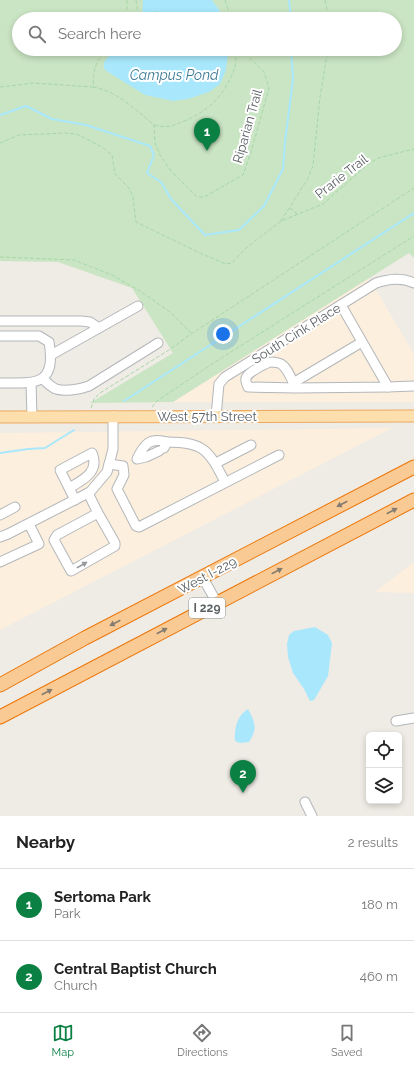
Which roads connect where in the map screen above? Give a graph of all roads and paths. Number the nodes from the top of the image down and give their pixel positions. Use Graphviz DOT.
graph roads {
  1 [pos="127,0"];
  2 [pos="136,0"];
  3 [pos="225,0"];
  4 [pos="325,0"];
  5 [pos="128,12"];
  6 [pos="138,12"];
  7 [pos="228,12"];
  8 [pos="328,12"];
  9 [pos="101,56"];
  10 [pos="236,56"];
  11 [pos="247,56"];
  12 [pos="327,56"];
  13 [pos="0,87"];
  14 [pos="93,87"];
  15 [pos="154,125"];
  16 [pos="0,142"];
  17 [pos="414,149"];
  18 [pos="414,188"];
  19 [pos="290,208"];
  20 [pos="298,214"];
  21 [pos="281,221"];
  22 [pos="414,236"];
  23 [pos="0,257"];
  24 [pos="410,281"];
  25 [pos="341,305"];
  26 [pos="138,306"];
  27 [pos="0,321"];
  28 [pos="99,328"];
  29 [pos="191,334"];
  30 [pos="0,336"];
  31 [pos="362,342"];
  32 [pos="158,343"];
  33 [pos="51,355"];
  34 [pos="43,379"];
  35 [pos="32,383"];
  36 [pos="0,384"];
  37 [pos="295,385"];
  38 [pos="414,386"];
  39 [pos="388,387"];
  40 [pos="0,416"];
  41 [pos="32,416"];
  42 [pos="92,416"];
  43 [pos="113,416"];
  44 [pos="150,416"];
  45 [pos="216,416"];
  46 [pos="414,416"];
  47 [pos="251,445"];
  48 [pos="278,455"];
  49 [pos="216,463"];
  50 [pos="109,464"];
  51 [pos="123,466"];
  52 [pos="414,467"];
  53 [pos="225,482"];
  54 [pos="69,488"];
  55 [pos="88,493"];
  56 [pos="75,500"];
  57 [pos="414,500"];
  58 [pos="15,507"];
  59 [pos="98,513"];
  60 [pos="0,515"];
  61 [pos="29,524"];
  62 [pos="0,537"];
  63 [pos="0,562"];
  64 [pos="203,578"];
  65 [pos="217,603"];
  66 [pos="85,638"];
  67 [pos="0,678"];
  68 [pos="0,685"];
  69 [pos="0,718"];
  70 [pos="414,718"];
  71 [pos="396,721"];
  72 [pos="305,802"];
  73 [pos="312,816"];
  1 -- 5 [label="path"];
  2 -- 6 [label="path"];
  3 -- 7 [label="path"];
  4 -- 8 [label="path"];
  9 -- 14 [label="path"];
  10 -- 15 [label="path"];
  11 -- 15 [label="path, Riparian Trail"];
  12 -- 19 [label="path"];
  13 -- 14 [label="path"];
  14 -- 15 [label="path"];
  16 -- 21 [label="path"];
  17 -- 20 [label="path, Prarie Trail"];
  18 -- 29 [label="path"];
  19 -- 20 [label="path"];
  19 -- 21 [label="path"];
  20 -- 21 [label="path, Prarie Trail"];
  22 -- 44 [label="path"];
  23 -- 29 [label="path"];
  24 -- 25 [label="street, South Cink Place"];
  25 -- 31 [label="street"];
  25 -- 45 [label="street, South Cink Place"];
  26 -- 28 [label="street"];
  27 -- 28 [label="street"];
  28 -- 33 [label="street"];
  29 -- 42 [label="path"];
  30 -- 33 [label="street"];
  31 -- 37 [label="street"];
  31 -- 39 [label="street"];
  32 -- 34 [label="street"];
  33 -- 34 [label="street"];
  34 -- 35 [label="street"];
  35 -- 36 [label="street"];
  35 -- 41 [label="street"];
  37 -- 37 [label="street"];
  37 -- 39 [label="street"];
  38 -- 39 [label="street"];
  40 -- 41 [label="main road, West 57th Street"];
  41 -- 42 [label="main road, West 57th Street"];
  42 -- 43 [label="main road, West 57th Street"];
  43 -- 44 [label="main road, West 57th Street"];
  43 -- 50 [label="street"];
  44 -- 45 [label="main road, West 57th Street"];
  45 -- 46 [label="main road, West 57th Street"];
  47 -- 49 [label="street"];
  48 -- 53 [label="street"];
  49 -- 51 [label="street"];
  49 -- 53 [label="street"];
  50 -- 51 [label="street"];
  50 -- 55 [label="street"];
  51 -- 53 [label="street"];
  52 -- 64 [label="highway, West I-229 / I 229, one-way"];
  54 -- 56 [label="street"];
  55 -- 56 [label="street"];
  55 -- 59 [label="street"];
  56 -- 61 [label="street"];
  65 -- 57 [label="highway, I 229, one-way"];
  58 -- 60 [label="street"];
  59 -- 59 [label="street, one-way"];
  61 -- 62 [label="street"];
  61 -- 63 [label="street"];
  64 -- 65 [label="street"];
  64 -- 66 [label="highway, West I-229 / I 229, one-way"];
  69 -- 65 [label="highway, I 229, one-way"];
  66 -- 67 [label="highway"];
  66 -- 68 [label="highway, West I-229 / I 229"];
  70 -- 71 [label="street"];
  72 -- 73 [label="street"];
}
